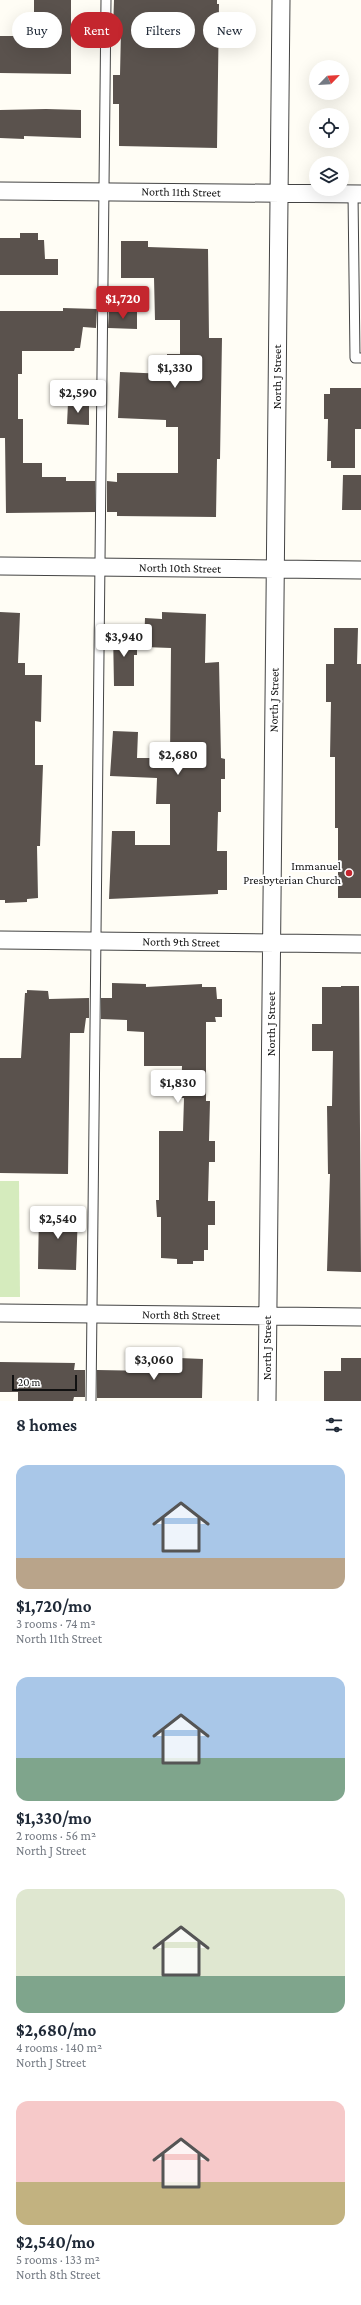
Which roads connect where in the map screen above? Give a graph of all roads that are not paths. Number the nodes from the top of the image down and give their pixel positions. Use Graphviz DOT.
graph roads {
  1 [pos="106,0"];
  2 [pos="281,0"];
  3 [pos="0,191"];
  4 [pos="104,192"];
  5 [pos="278,193"];
  6 [pos="357,194"];
  7 [pos="361,358"];
  8 [pos="0,566"];
  9 [pos="100,567"];
  10 [pos="275,569"];
  11 [pos="361,570"];
  12 [pos="0,940"];
  13 [pos="96,941"];
  14 [pos="272,943"];
  15 [pos="361,944"];
  16 [pos="0,1313"];
  17 [pos="92,1314"];
  18 [pos="268,1316"];
  19 [pos="361,1317"];
  20 [pos="91,1401"];
  21 [pos="267,1401"];
  1 -- 4 [label="lane"];
  2 -- 5 [label="street, North J Street"];
  3 -- 4 [label="street, North 11th Street"];
  4 -- 5 [label="street, North 11th Street"];
  4 -- 9 [label="lane"];
  5 -- 6 [label="street, North 11th Street"];
  5 -- 10 [label="street, North J Street"];
  6 -- 7 [label="lane"];
  8 -- 9 [label="street, North 10th Street"];
  9 -- 10 [label="street, North 10th Street"];
  9 -- 13 [label="lane"];
  10 -- 11 [label="street, North 10th Street"];
  10 -- 14 [label="street, North J Street"];
  12 -- 13 [label="street, North 9th Street"];
  13 -- 14 [label="street, North 9th Street"];
  13 -- 17 [label="lane"];
  14 -- 15 [label="street, North 9th Street"];
  14 -- 18 [label="street, North J Street"];
  16 -- 17 [label="street, North 8th Street"];
  17 -- 18 [label="street, North 8th Street"];
  17 -- 20 [label="lane"];
  18 -- 19 [label="street, North 8th Street"];
  18 -- 21 [label="street, North J Street"];
}
